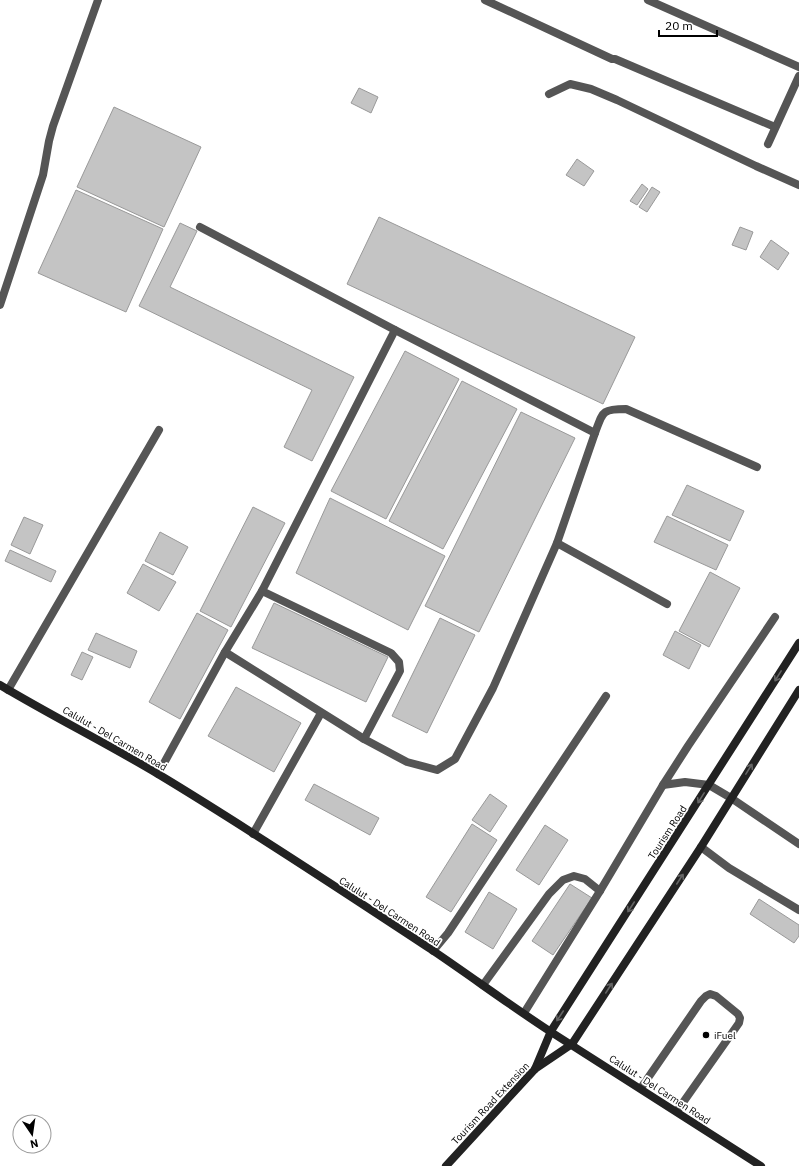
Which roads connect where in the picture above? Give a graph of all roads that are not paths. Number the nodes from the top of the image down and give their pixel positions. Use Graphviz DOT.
graph roads {
  1 [pos="98,0"];
  2 [pos="485,0"];
  3 [pos="648,0"];
  4 [pos="799,67"];
  5 [pos="799,76"];
  6 [pos="549,94"];
  7 [pos="775,127"];
  8 [pos="768,144"];
  9 [pos="799,185"];
  10 [pos="200,227"];
  11 [pos="0,305"];
  12 [pos="395,330"];
  13 [pos="159,430"];
  14 [pos="594,433"];
  15 [pos="757,467"];
  16 [pos="556,543"];
  17 [pos="262,591"];
  18 [pos="667,604"];
  19 [pos="776,617"];
  20 [pos="799,643"];
  21 [pos="225,652"];
  22 [pos="0,686"];
  23 [pos="8,690"];
  24 [pos="799,690"];
  25 [pos="606,696"];
  26 [pos="321,713"];
  27 [pos="364,739"];
  28 [pos="158,774"];
  29 [pos="663,785"];
  30 [pos="709,785"];
  31 [pos="731,798"];
  32 [pos="253,834"];
  33 [pos="799,844"];
  34 [pos="700,847"];
  35 [pos="600,891"];
  36 [pos="799,910"];
  37 [pos="433,951"];
  38 [pos="483,985"];
  39 [pos="524,1013"];
  40 [pos="551,1031"];
  41 [pos="572,1044"];
  42 [pos="535,1069"];
  43 [pos="641,1088"];
  44 [pos="677,1111"];
  45 [pos="446,1166"];
  46 [pos="761,1166"];
  1 -- 11 [label="street"];
  2 -- 7 [label="street"];
  3 -- 4 [label="street"];
  5 -- 7 [label="street"];
  6 -- 9 [label="street"];
  7 -- 8 [label="street"];
  10 -- 12 [label="street"];
  12 -- 14 [label="street"];
  12 -- 17 [label="street"];
  13 -- 23 [label="street"];
  14 -- 15 [label="street"];
  14 -- 16 [label="street"];
  16 -- 18 [label="street"];
  16 -- 27 [label="street"];
  17 -- 21 [label="street"];
  17 -- 27 [label="street"];
  19 -- 29 [label="street"];
  20 -- 30 [label="main road, Tourism Road, one-way"];
  21 -- 26 [label="street"];
  21 -- 28 [label="street"];
  22 -- 23 [label="main road, Calulut - Del Carmen Road"];
  23 -- 28 [label="main road, Calulut - Del Carmen Road"];
  31 -- 24 [label="main road, one-way"];
  25 -- 37 [label="street"];
  26 -- 27 [label="street"];
  26 -- 32 [label="street"];
  28 -- 32 [label="main road, Calulut - Del Carmen Road"];
  29 -- 30 [label="street"];
  29 -- 35 [label="street"];
  30 -- 31 [label="street"];
  30 -- 40 [label="main road, Tourism Road, one-way"];
  31 -- 33 [label="street"];
  31 -- 34 [label="main road"];
  32 -- 37 [label="main road, Calulut - Del Carmen Road"];
  34 -- 36 [label="street"];
  41 -- 34 [label="main road, one-way"];
  35 -- 38 [label="street"];
  35 -- 39 [label="street"];
  37 -- 38 [label="main road, Calulut - Del Carmen Road"];
  38 -- 39 [label="main road, Calulut - Del Carmen Road"];
  39 -- 40 [label="main road, Calulut - Del Carmen Road"];
  40 -- 41 [label="main road, Calulut - Del Carmen Road"];
  40 -- 42 [label="main road, Tourism Road"];
  41 -- 42 [label="main road, Tourism Road Extension"];
  41 -- 43 [label="main road, Calulut - Del Carmen Road"];
  42 -- 45 [label="main road, Tourism Road Extension"];
  43 -- 44 [label="main road, Calulut - Del Carmen Road"];
  43 -- 44 [label="street"];
  44 -- 46 [label="main road, Calulut - Del Carmen Road"];
}
